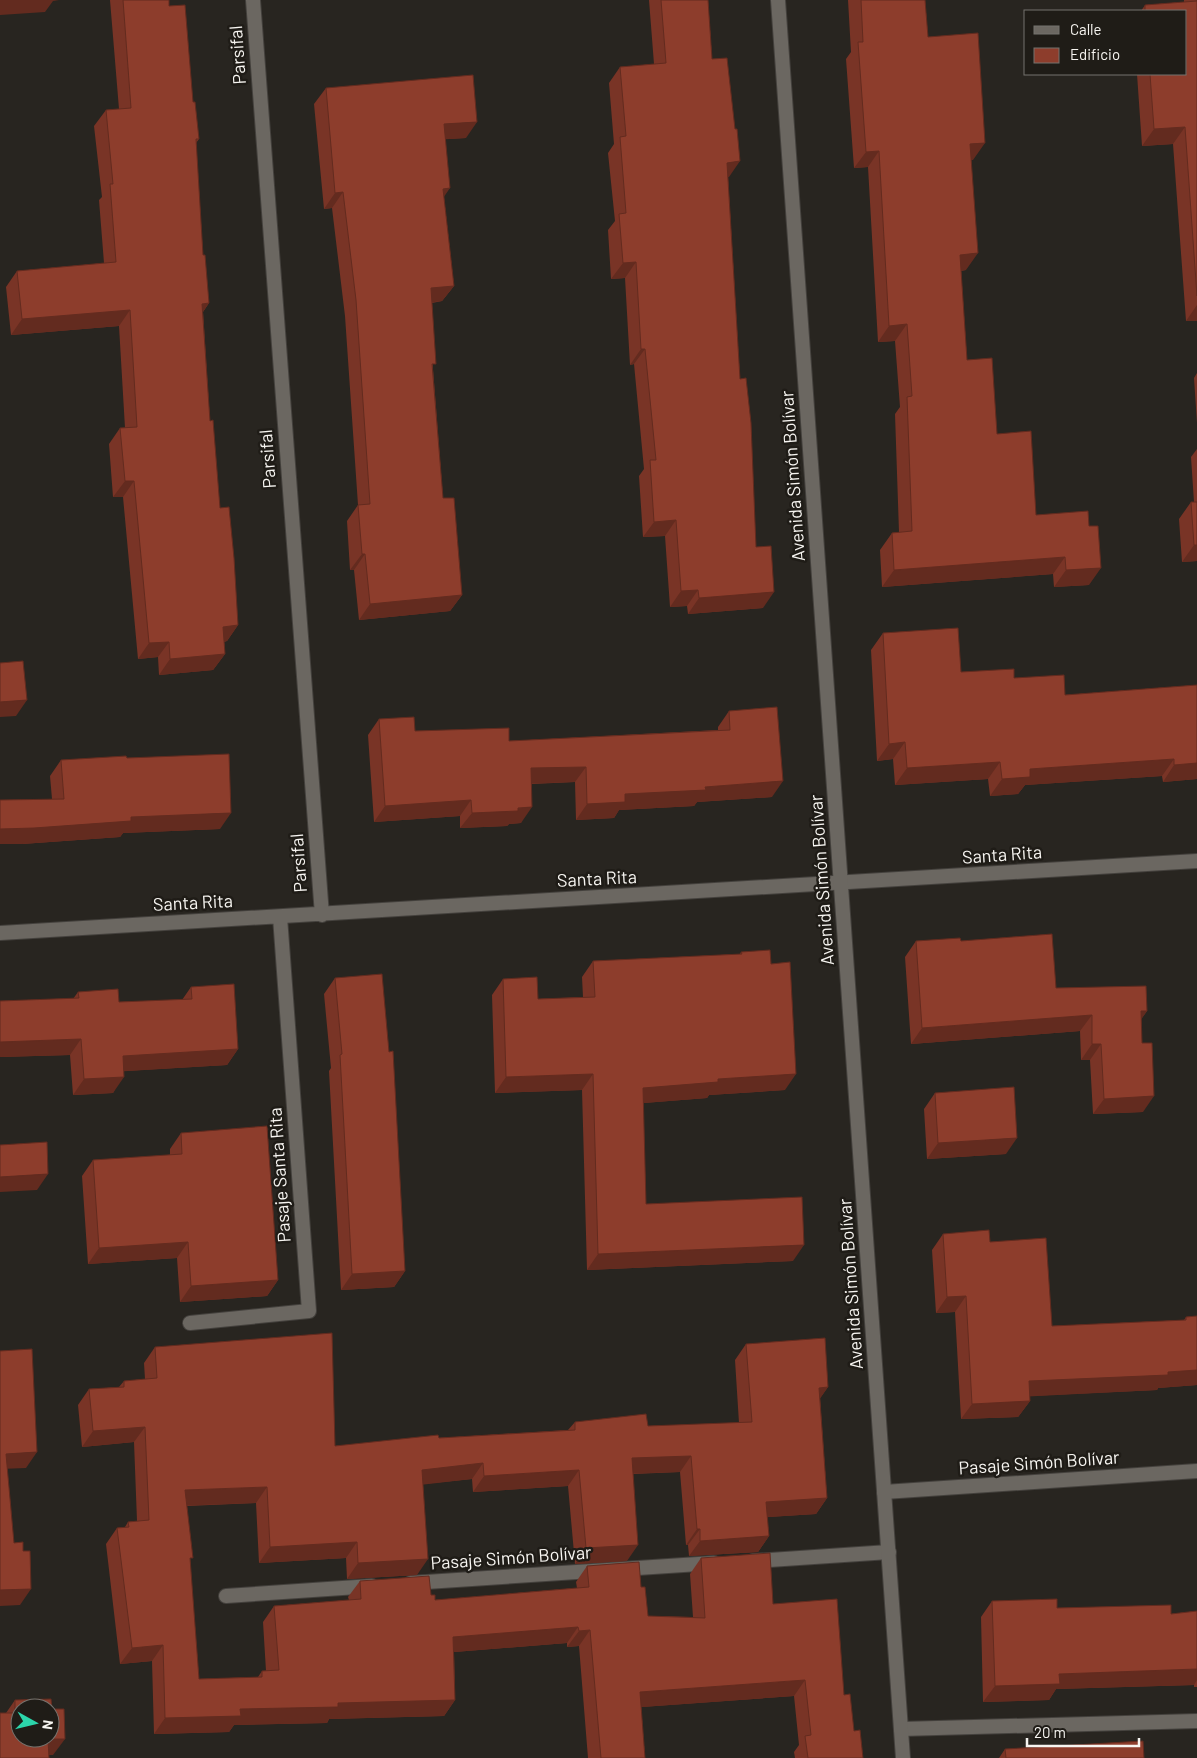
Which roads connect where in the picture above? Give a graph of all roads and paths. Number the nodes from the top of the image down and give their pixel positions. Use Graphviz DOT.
graph roads {
  1 [pos="252,0"];
  2 [pos="778,0"];
  3 [pos="1197,861"];
  4 [pos="841,884"];
  5 [pos="322,915"];
  6 [pos="280,917"];
  7 [pos="0,934"];
  8 [pos="190,1323"];
  9 [pos="1197,1471"];
  10 [pos="884,1492"];
  11 [pos="889,1552"];
  12 [pos="743,1561"];
  13 [pos="724,1563"];
  14 [pos="402,1584"];
  15 [pos="382,1586"];
  16 [pos="226,1596"];
  17 [pos="1197,1721"];
  18 [pos="901,1729"];
  19 [pos="903,1758"];
  1 -- 5 [label="street, Parsifal"];
  2 -- 4 [label="street, Avenida Simón Bolívar"];
  3 -- 4 [label="street, Santa Rita"];
  4 -- 5 [label="street, Santa Rita"];
  4 -- 10 [label="street, Avenida Simón Bolívar"];
  5 -- 6 [label="street, Santa Rita"];
  6 -- 7 [label="street, Santa Rita"];
  6 -- 8 [label="street, Pasaje Santa Rita"];
  9 -- 10 [label="street, Pasaje Simón Bolívar"];
  10 -- 11 [label="street, Avenida Simón Bolívar"];
  11 -- 12 [label="street"];
  11 -- 18 [label="street, Avenida Simón Bolívar"];
  13 -- 14 [label="street, Pasaje Simón Bolívar"];
  15 -- 16 [label="street"];
  17 -- 18 [label="street"];
  18 -- 19 [label="street, Avenida Simón Bolívar"];
}
